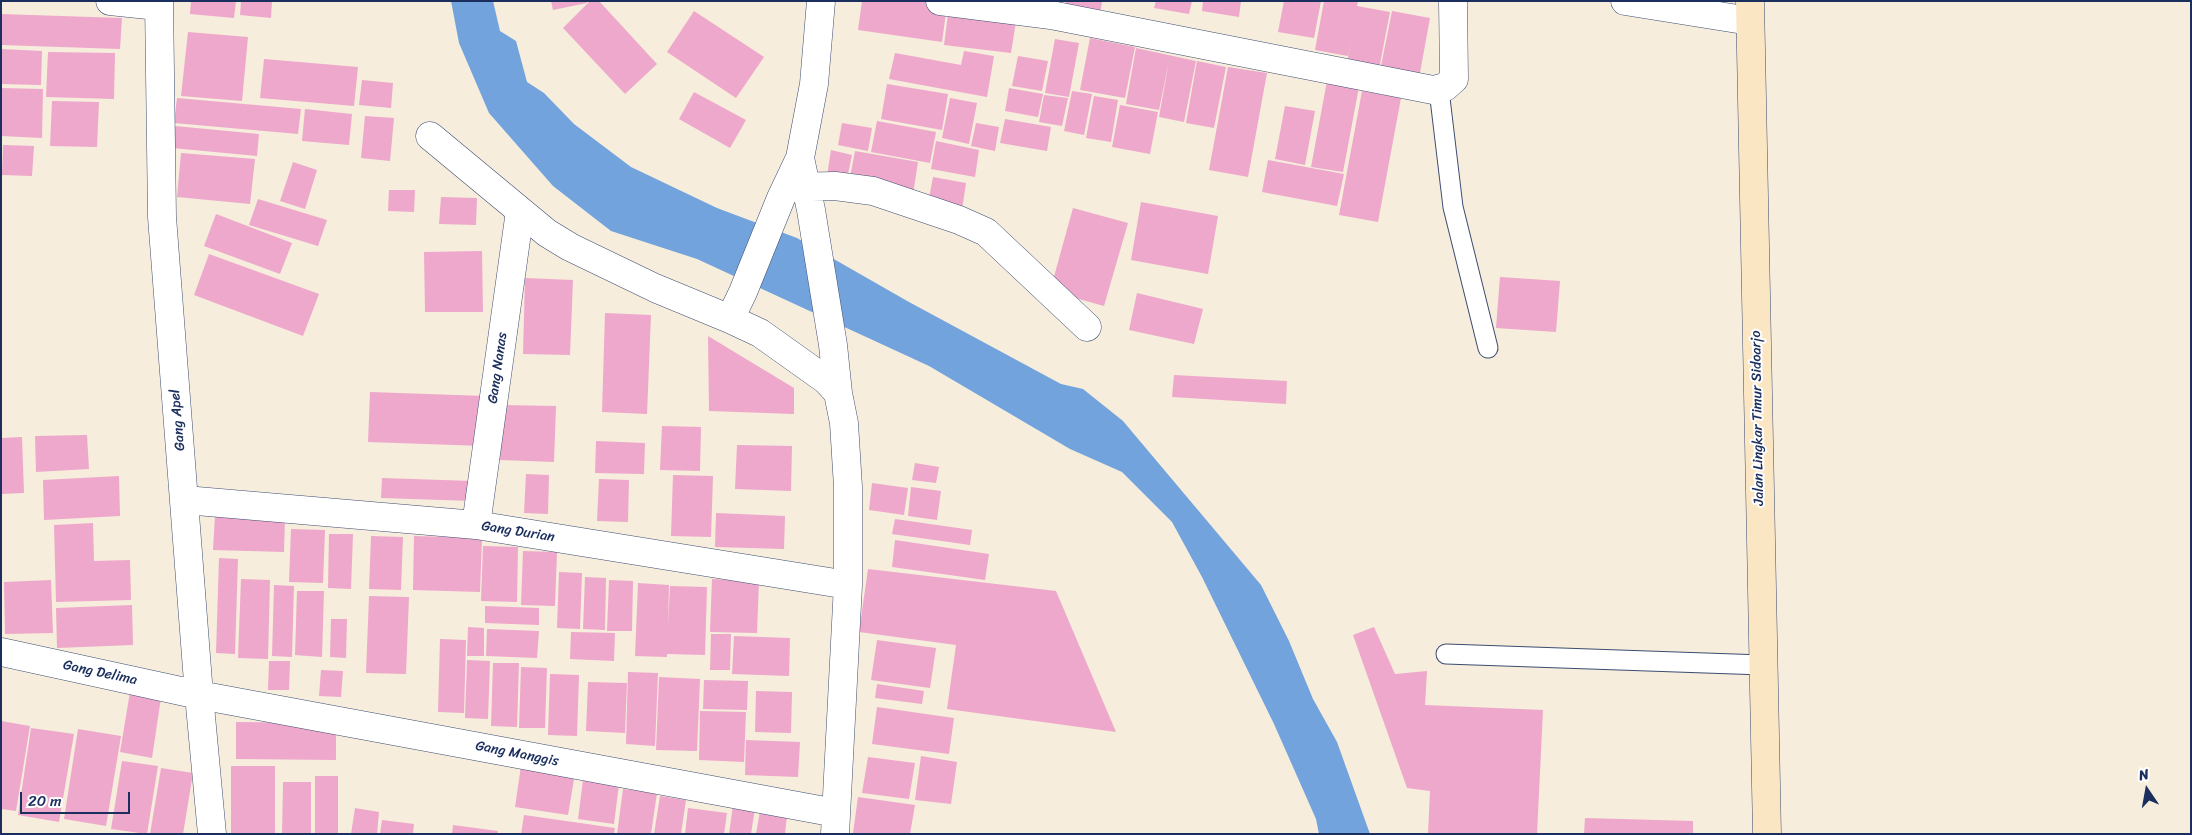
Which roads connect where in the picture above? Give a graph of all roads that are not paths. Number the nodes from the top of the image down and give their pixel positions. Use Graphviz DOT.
graph roads {
  1 [pos="110,1"];
  2 [pos="821,1"];
  3 [pos="940,1"];
  4 [pos="1454,1"];
  5 [pos="1625,1"];
  6 [pos="158,3"];
  7 [pos="1750,11"];
  8 [pos="1439,90"];
  9 [pos="430,136"];
  10 [pos="796,196"];
  11 [pos="520,211"];
  12 [pos="730,319"];
  13 [pos="1087,327"];
  14 [pos="1488,348"];
  15 [pos="838,393"];
  16 [pos="185,500"];
  17 [pos="476,525"];
  18 [pos="848,585"];
  19 [pos="1,652"];
  20 [pos="1446,654"];
  21 [pos="1763,665"];
  22 [pos="199,695"];
  23 [pos="835,824"];
  24 [pos="212,834"];
  25 [pos="1767,834"];
  1 -- 6 [label="street"];
  2 -- 10 [label="street"];
  3 -- 8 [label="street"];
  4 -- 8 [label="street"];
  5 -- 7 [label="street"];
  6 -- 16 [label="street, Gang Apel"];
  7 -- 21 [label="main road, Jalan Lingkar Timur Sidoarjo"];
  8 -- 14 [label="lane"];
  9 -- 11 [label="street"];
  10 -- 12 [label="street"];
  10 -- 13 [label="street"];
  10 -- 15 [label="street"];
  11 -- 12 [label="street"];
  11 -- 17 [label="street, Gang Nanas"];
  12 -- 15 [label="street"];
  15 -- 18 [label="street"];
  16 -- 17 [label="street, Gang Durian"];
  16 -- 22 [label="street, Gang Apel"];
  17 -- 18 [label="street, Gang Durian"];
  18 -- 23 [label="street"];
  19 -- 22 [label="street, Gang Delima"];
  20 -- 21 [label="lane"];
  21 -- 25 [label="main road, Jalan Lingkar Timur Sidoarjo"];
  22 -- 23 [label="street, Gang Manggis"];
  22 -- 24 [label="street, Gang Apel"];
}
